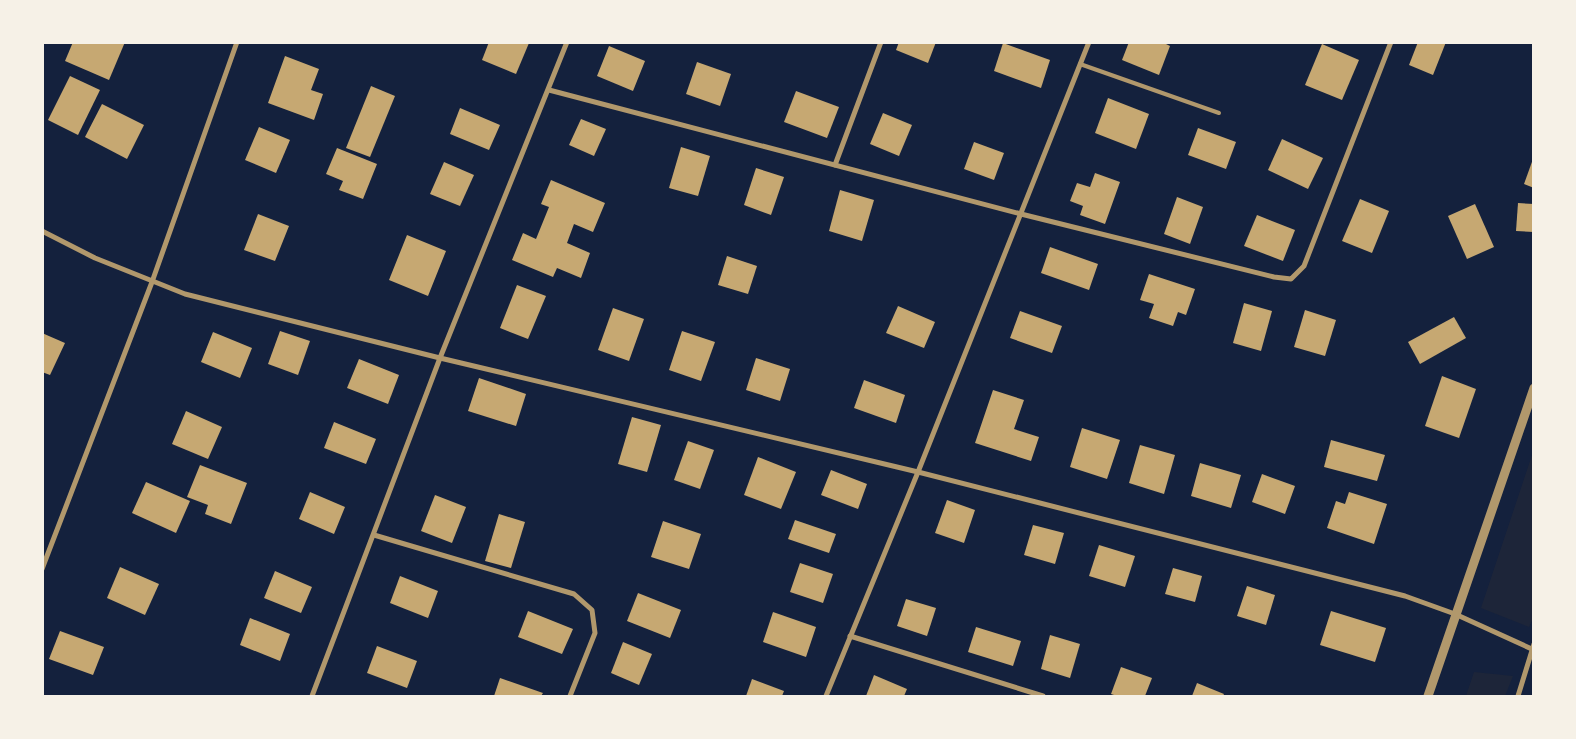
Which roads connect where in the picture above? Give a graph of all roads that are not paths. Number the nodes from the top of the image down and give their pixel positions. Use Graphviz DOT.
graph roads {
  1 [pos="237,42"];
  2 [pos="566,42"];
  3 [pos="882,42"];
  4 [pos="1089,42"];
  5 [pos="1391,42"];
  6 [pos="1080,64"];
  7 [pos="548,90"];
  8 [pos="1219,113"];
  9 [pos="835,165"];
  10 [pos="1021,214"];
  11 [pos="42,231"];
  12 [pos="152,282"];
  13 [pos="440,358"];
  14 [pos="1534,388"];
  15 [pos="918,472"];
  16 [pos="374,535"];
  17 [pos="42,570"];
  18 [pos="1455,614"];
  19 [pos="850,636"];
  20 [pos="1533,648"];
  21 [pos="312,696"];
  22 [pos="570,696"];
  23 [pos="826,696"];
  24 [pos="1043,696"];
  25 [pos="1428,696"];
  26 [pos="1518,696"];
  1 -- 12 [label="street"];
  2 -- 7 [label="street"];
  3 -- 9 [label="street"];
  4 -- 6 [label="street"];
  5 -- 10 [label="street"];
  6 -- 8 [label="lane"];
  6 -- 10 [label="street"];
  7 -- 9 [label="street"];
  7 -- 13 [label="street"];
  9 -- 10 [label="street"];
  10 -- 15 [label="street"];
  11 -- 12 [label="street"];
  12 -- 13 [label="street"];
  12 -- 17 [label="street"];
  13 -- 15 [label="street"];
  13 -- 16 [label="street"];
  14 -- 18 [label="street"];
  15 -- 18 [label="street"];
  15 -- 19 [label="street"];
  16 -- 21 [label="street"];
  16 -- 22 [label="street"];
  18 -- 20 [label="street"];
  18 -- 25 [label="street"];
  19 -- 23 [label="street"];
  19 -- 24 [label="street"];
  20 -- 26 [label="street"];
}
